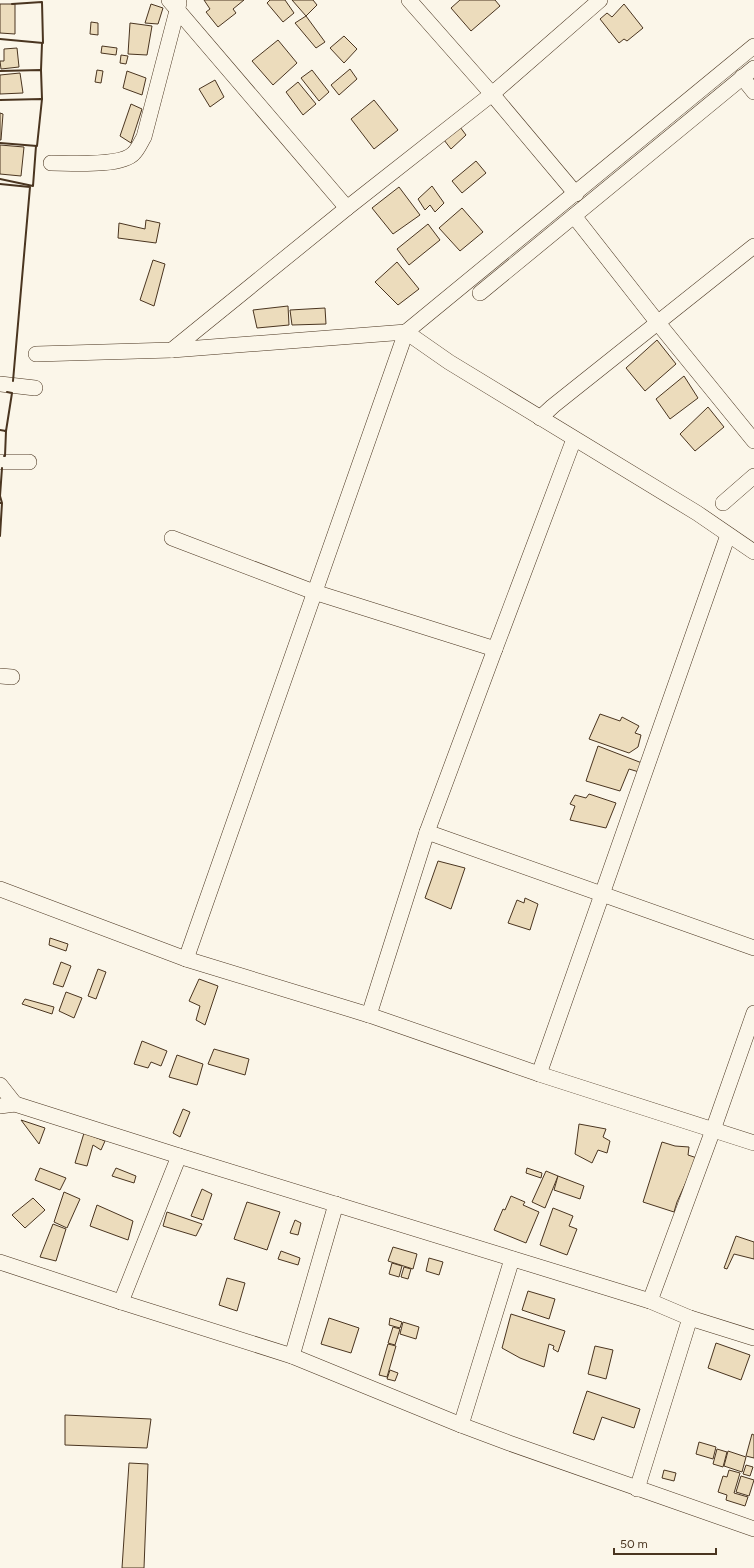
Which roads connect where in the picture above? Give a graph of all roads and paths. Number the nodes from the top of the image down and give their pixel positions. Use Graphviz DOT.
graph roads {
  1 [pos="409,0"];
  2 [pos="600,0"];
  3 [pos="175,3"];
  4 [pos="754,46"];
  5 [pos="754,68"];
  6 [pos="742,77"];
  7 [pos="754,92"];
  8 [pos="492,94"];
  9 [pos="51,163"];
  10 [pos="576,194"];
  11 [pos="347,208"];
  12 [pos="574,216"];
  13 [pos="754,246"];
  14 [pos="480,293"];
  15 [pos="658,323"];
  16 [pos="406,332"];
  17 [pos="172,350"];
  18 [pos="36,354"];
  19 [pos="0,384"];
  20 [pos="35,388"];
  21 [pos="540,418"];
  22 [pos="574,439"];
  23 [pos="754,441"];
  24 [pos="0,462"];
  25 [pos="29,462"];
  26 [pos="754,476"];
  27 [pos="723,503"];
  28 [pos="728,535"];
  29 [pos="172,538"];
  30 [pos="754,552"];
  31 [pos="314,592"];
  32 [pos="495,649"];
  33 [pos="428,832"];
  34 [pos="0,889"];
  35 [pos="602,894"];
  36 [pos="754,948"];
  37 [pos="186,959"];
  38 [pos="754,1013"];
  39 [pos="369,1015"];
  40 [pos="539,1074"];
  41 [pos="0,1085"];
  42 [pos="15,1104"];
  43 [pos="0,1106"];
  44 [pos="713,1130"];
  45 [pos="754,1143"];
  46 [pos="179,1156"];
  47 [pos="336,1204"];
  48 [pos="512,1258"];
  49 [pos="0,1262"];
  50 [pos="650,1301"];
  51 [pos="121,1302"];
  52 [pos="690,1318"];
  53 [pos="754,1338"];
  54 [pos="292,1356"];
  55 [pos="461,1425"];
  56 [pos="637,1489"];
  57 [pos="754,1530"];
  1 -- 8 [label="street"];
  2 -- 8 [label="street"];
  3 -- 9 [label="street"];
  3 -- 11 [label="street"];
  4 -- 10 [label="street"];
  5 -- 6 [label="street"];
  6 -- 7 [label="street"];
  6 -- 12 [label="street"];
  8 -- 10 [label="street"];
  8 -- 11 [label="street"];
  10 -- 16 [label="street"];
  11 -- 17 [label="street"];
  12 -- 14 [label="street"];
  12 -- 15 [label="street"];
  13 -- 15 [label="street"];
  15 -- 21 [label="street"];
  15 -- 23 [label="street"];
  16 -- 17 [label="street"];
  16 -- 21 [label="street"];
  16 -- 31 [label="street"];
  17 -- 18 [label="street"];
  19 -- 20 [label="street"];
  21 -- 22 [label="street"];
  22 -- 28 [label="street"];
  22 -- 32 [label="street"];
  24 -- 25 [label="street"];
  26 -- 27 [label="street"];
  28 -- 30 [label="street"];
  28 -- 35 [label="street"];
  29 -- 31 [label="street"];
  31 -- 32 [label="street"];
  31 -- 37 [label="street"];
  32 -- 33 [label="street"];
  33 -- 35 [label="street"];
  33 -- 39 [label="street"];
  34 -- 37 [label="street"];
  35 -- 36 [label="street"];
  35 -- 40 [label="street"];
  37 -- 39 [label="street"];
  38 -- 44 [label="street"];
  39 -- 40 [label="street"];
  40 -- 44 [label="street"];
  41 -- 42 [label="street"];
  42 -- 43 [label="street"];
  42 -- 46 [label="street"];
  44 -- 45 [label="street"];
  44 -- 50 [label="street"];
  46 -- 47 [label="street"];
  46 -- 51 [label="street"];
  47 -- 48 [label="street"];
  47 -- 54 [label="street"];
  48 -- 50 [label="street"];
  48 -- 55 [label="street"];
  49 -- 51 [label="street"];
  50 -- 52 [label="street"];
  51 -- 54 [label="street"];
  52 -- 53 [label="street"];
  52 -- 56 [label="street"];
  54 -- 55 [label="street"];
  55 -- 56 [label="street"];
  56 -- 57 [label="street"];
}
